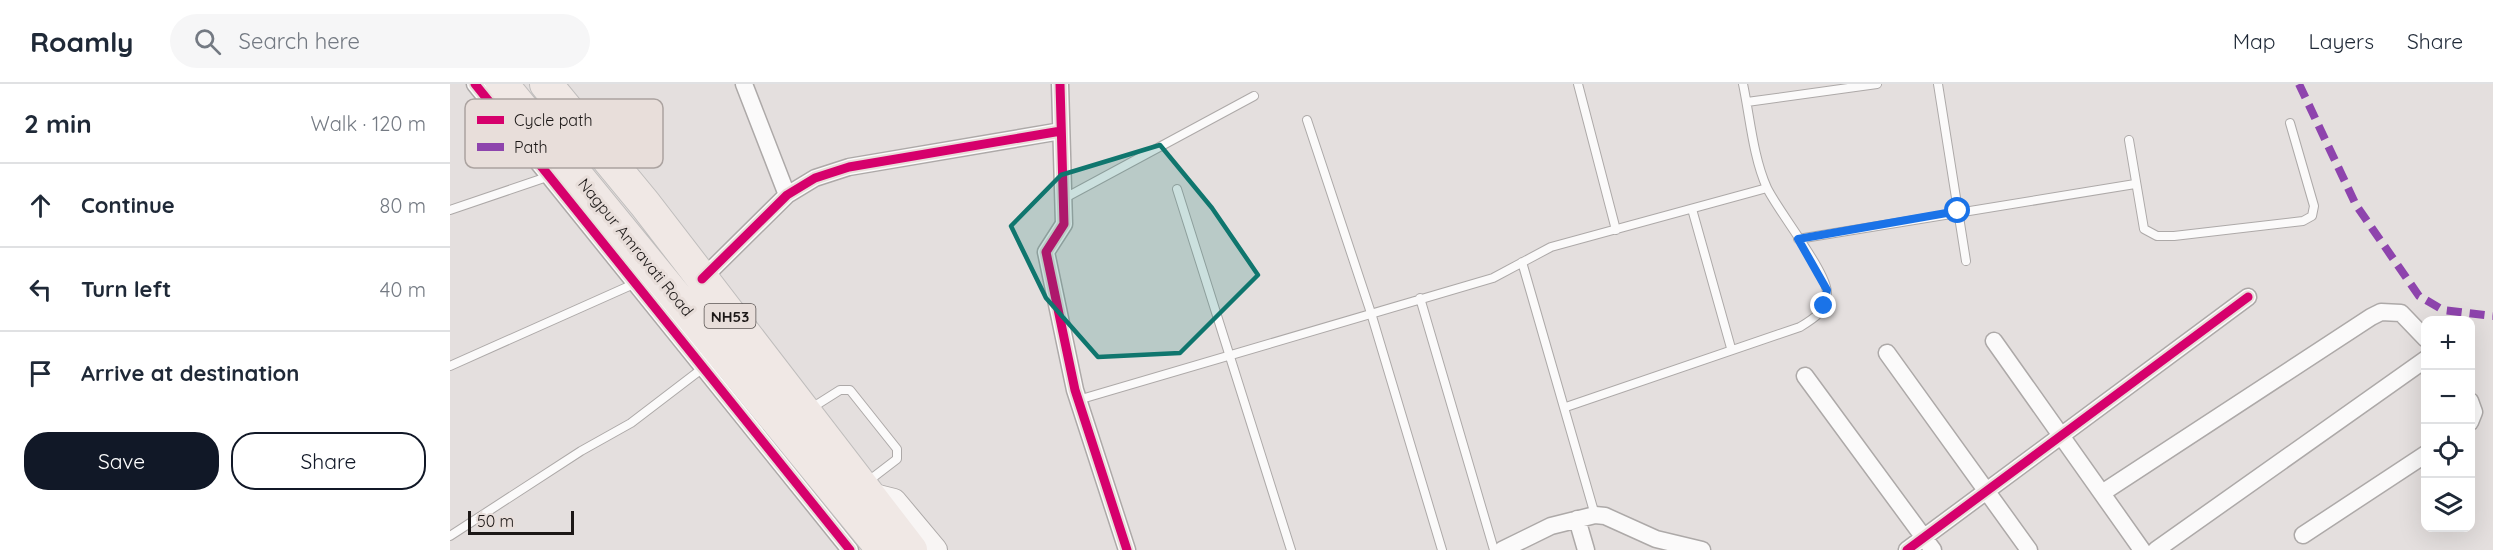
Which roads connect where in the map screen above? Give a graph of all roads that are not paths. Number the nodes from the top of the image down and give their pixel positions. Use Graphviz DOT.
graph roads {
  1 [pos="476,84"];
  2 [pos="502,84"];
  3 [pos="546,84"];
  4 [pos="744,84"];
  5 [pos="1060,84"];
  6 [pos="1578,84"];
  7 [pos="1743,84"];
  8 [pos="1877,84"];
  9 [pos="1938,84"];
  10 [pos="1254,96"];
  11 [pos="488,99"];
  12 [pos="514,99"];
  13 [pos="558,99"];
  14 [pos="1747,102"];
  15 [pos="1307,120"];
  16 [pos="2290,123"];
  17 [pos="1061,131"];
  18 [pos="2129,140"];
  19 [pos="544,168"];
  20 [pos="571,168"];
  21 [pos="615,168"];
  22 [pos="550,176"];
  23 [pos="2135,184"];
  24 [pos="1767,188"];
  25 [pos="1177,189"];
  26 [pos="787,195"];
  27 [pos="1063,199"];
  28 [pos="1692,209"];
  29 [pos="450,210"];
  30 [pos="1958,211"];
  31 [pos="1616,230"];
  32 [pos="1798,239"];
  33 [pos="1966,261"];
  34 [pos="1522,262"];
  35 [pos="702,279"];
  36 [pos="636,283"];
  37 [pos="2248,297"];
  38 [pos="1420,298"];
  39 [pos="1371,313"];
  40 [pos="2421,334"];
  41 [pos="1994,341"];
  42 [pos="1731,348"];
  43 [pos="1887,353"];
  44 [pos="1229,356"];
  45 [pos="2421,363"];
  46 [pos="450,366"];
  47 [pos="704,368"];
  48 [pos="1805,376"];
  49 [pos="1078,400"];
  50 [pos="1566,407"];
  51 [pos="804,413"];
  52 [pos="2060,435"];
  53 [pos="2421,457"];
  54 [pos="863,490"];
  55 [pos="1987,490"];
  56 [pos="2102,493"];
  57 [pos="1595,515"];
  58 [pos="1577,519"];
  59 [pos="2303,535"];
  60 [pos="450,536"];
  61 [pos="1928,543"];
  62 [pos="850,550"];
  63 [pos="883,550"];
  64 [pos="911,550"];
  65 [pos="935,550"];
  66 [pos="1127,550"];
  67 [pos="1291,550"];
  68 [pos="1442,550"];
  69 [pos="1494,550"];
  70 [pos="1502,550"];
  71 [pos="1586,550"];
  72 [pos="1702,550"];
  73 [pos="1907,550"];
  74 [pos="2030,550"];
  75 [pos="2142,550"];
  76 [pos="2156,550"];
  1 -- 11 [label="street"];
  2 -- 12 [label="highway, Nagpur Amravati Road / NH53"];
  3 -- 13 [label="highway, Nagpur Amravati Road / NH53"];
  4 -- 26 [label="street"];
  5 -- 17 [label="street"];
  6 -- 31 [label="lane"];
  7 -- 14 [label="lane"];
  8 -- 14 [label="lane"];
  9 -- 30 [label="lane"];
  10 -- 27 [label="lane"];
  14 -- 24 [label="lane"];
  15 -- 39 [label="lane"];
  16 -- 23 [label="lane"];
  17 -- 26 [label="street"];
  17 -- 27 [label="street"];
  18 -- 23 [label="lane"];
  19 -- 22 [label="street"];
  20 -- 63 [label="highway, Nagpur Amravati Road / NH53"];
  21 -- 35 [label="highway, Nagpur Amravati Road / NH53"];
  22 -- 29 [label="lane"];
  22 -- 36 [label="street"];
  23 -- 30 [label="lane"];
  24 -- 28 [label="lane"];
  24 -- 32 [label="lane"];
  25 -- 44 [label="lane"];
  26 -- 35 [label="street"];
  27 -- 49 [label="street"];
  28 -- 31 [label="lane"];
  28 -- 42 [label="lane"];
  30 -- 32 [label="lane"];
  30 -- 33 [label="lane"];
  31 -- 34 [label="lane"];
  32 -- 42 [label="lane"];
  34 -- 38 [label="lane"];
  34 -- 50 [label="lane"];
  35 -- 51 [label="highway, Nagpur Amravati Road / NH53"];
  36 -- 46 [label="lane"];
  36 -- 47 [label="street"];
  37 -- 52 [label="street"];
  38 -- 39 [label="lane"];
  38 -- 69 [label="lane"];
  39 -- 44 [label="lane"];
  39 -- 68 [label="lane"];
  40 -- 56 [label="street"];
  41 -- 52 [label="street"];
  42 -- 50 [label="lane"];
  43 -- 55 [label="street"];
  44 -- 49 [label="lane"];
  44 -- 67 [label="lane"];
  45 -- 76 [label="street"];
  47 -- 60 [label="lane"];
  47 -- 62 [label="street"];
  48 -- 61 [label="street"];
  49 -- 66 [label="street"];
  50 -- 57 [label="lane"];
  51 -- 54 [label="highway, Nagpur Amravati Road / NH53"];
  51 -- 54 [label="lane"];
  52 -- 55 [label="street"];
  52 -- 56 [label="street"];
  53 -- 59 [label="street"];
  54 -- 64 [label="highway, Nagpur Amravati Road / NH53"];
  54 -- 65 [label="street"];
  55 -- 61 [label="street"];
  55 -- 74 [label="street"];
  56 -- 75 [label="street"];
  57 -- 58 [label="street"];
  57 -- 72 [label="street"];
  58 -- 70 [label="street"];
  58 -- 71 [label="street"];
  61 -- 73 [label="street"];
}
